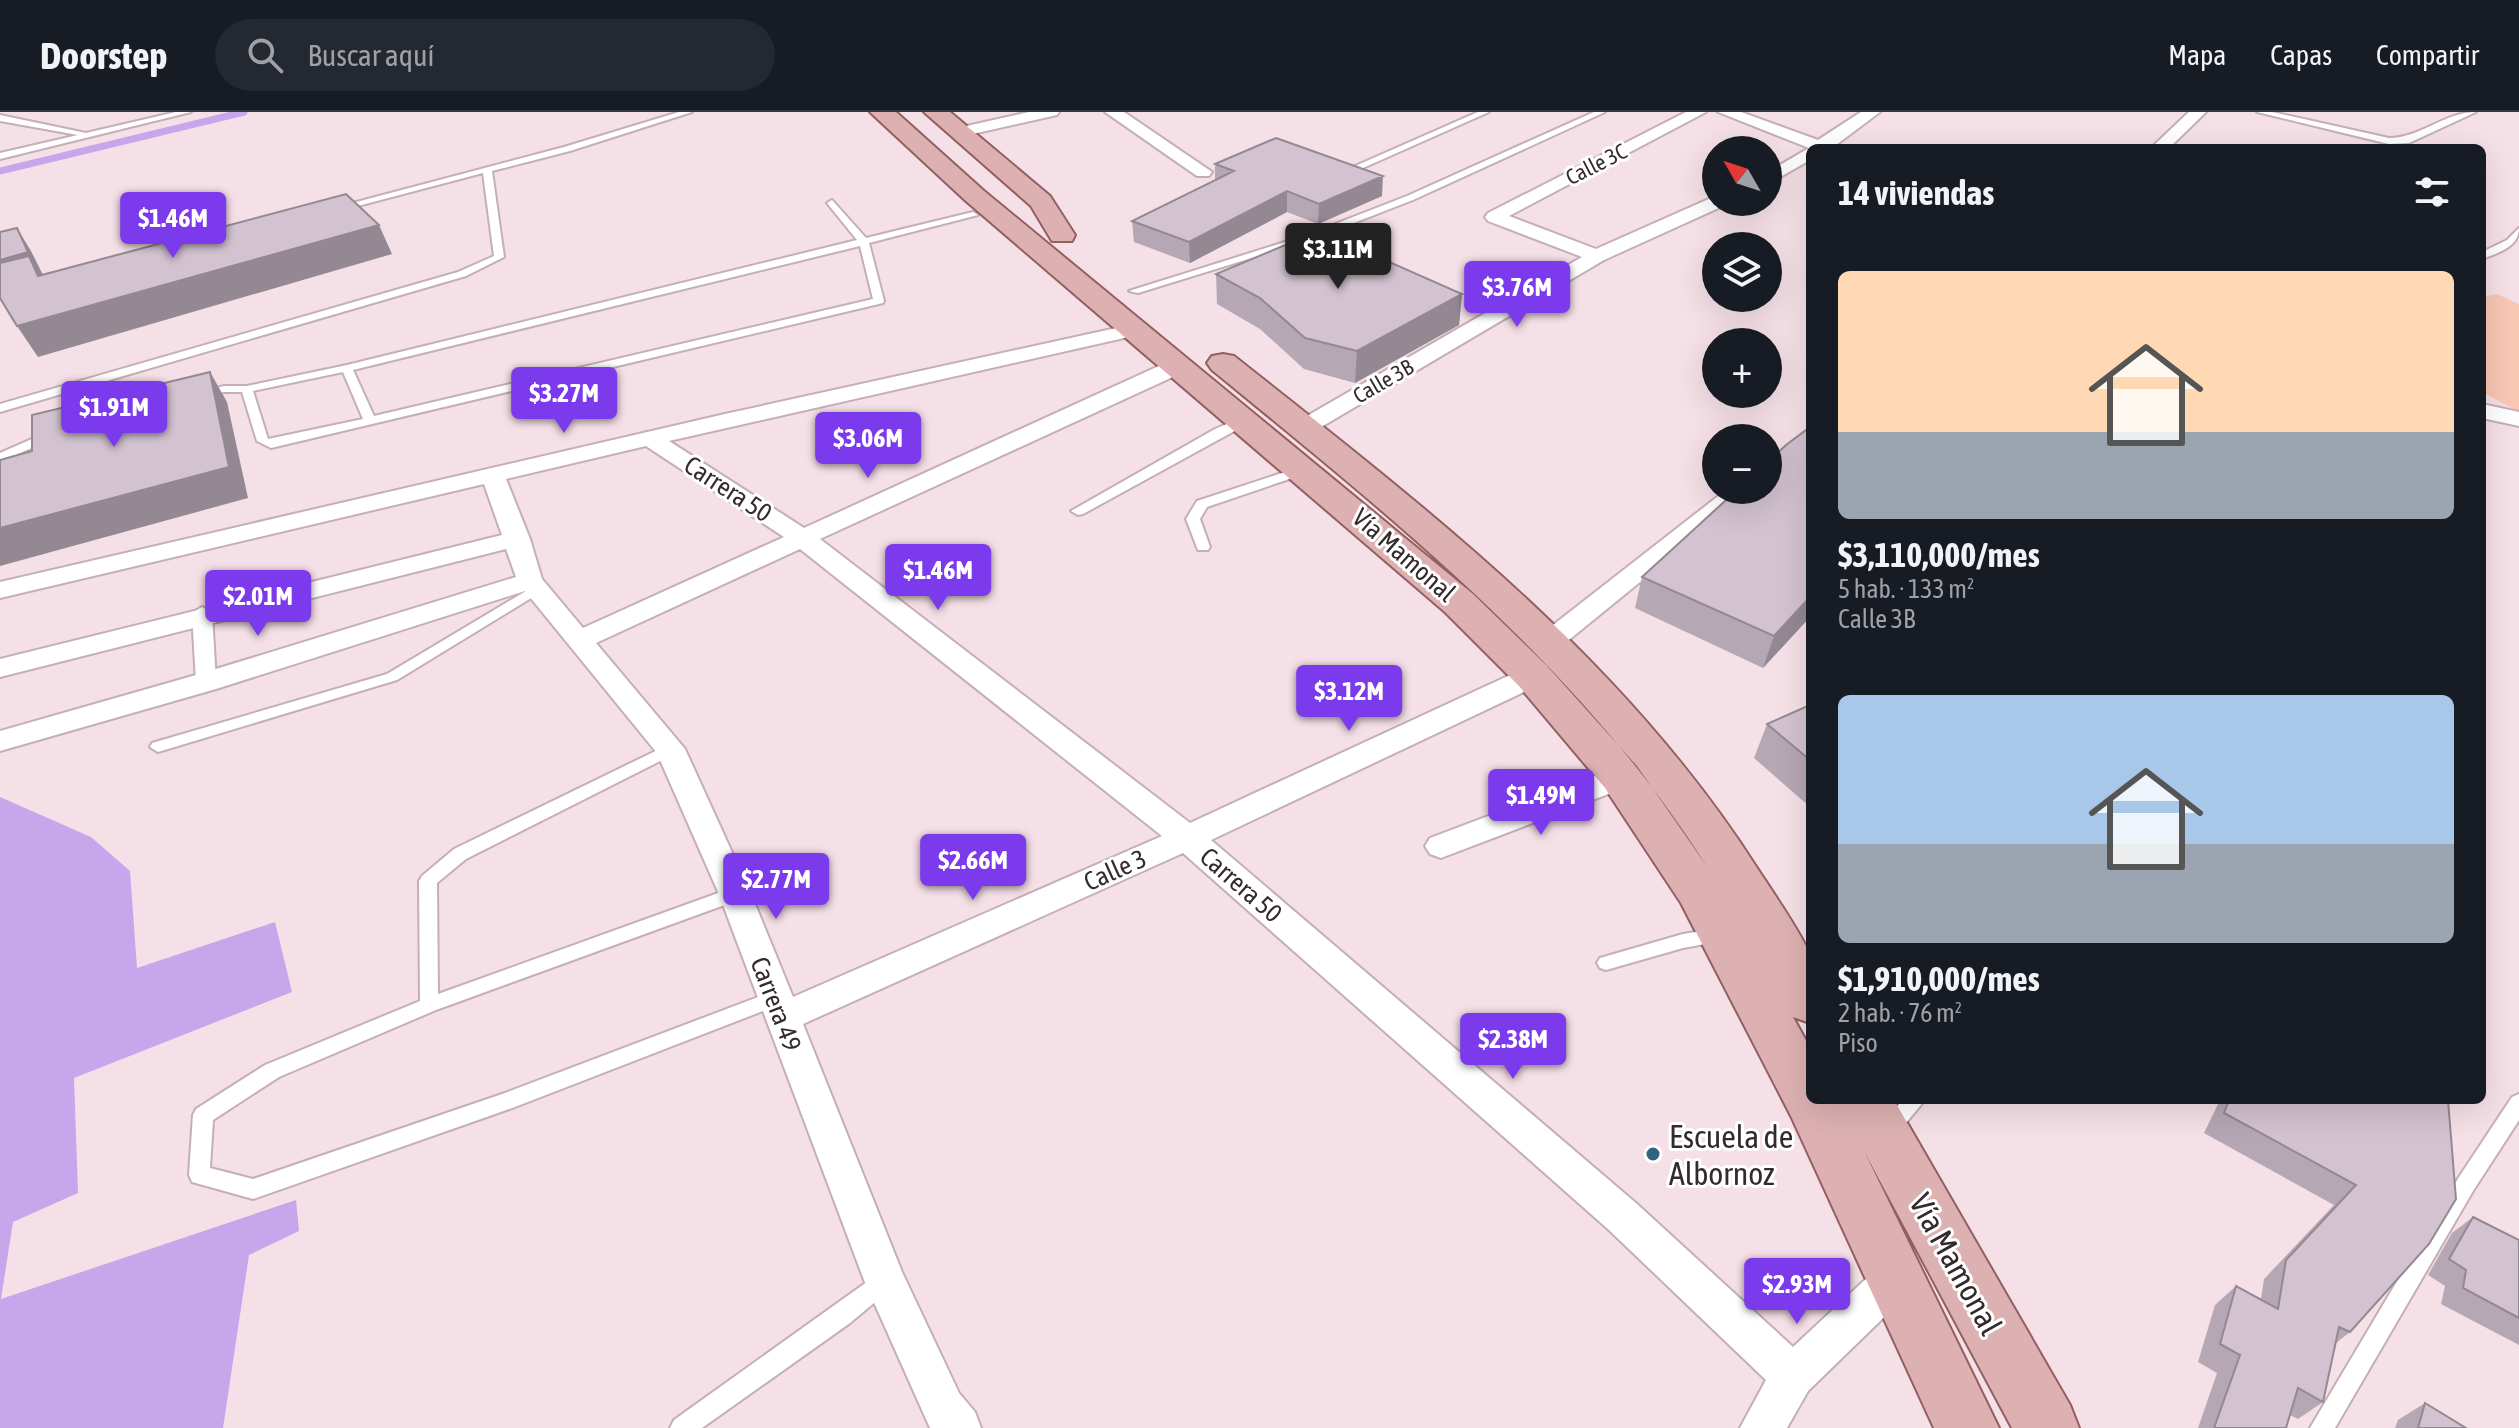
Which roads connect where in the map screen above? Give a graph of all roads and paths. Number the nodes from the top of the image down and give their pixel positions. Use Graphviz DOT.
graph roads {
  1 [pos="40,112"];
  2 [pos="155,112"];
  3 [pos="187,112"];
  4 [pos="688,112"];
  5 [pos="858,112"];
  6 [pos="882,112"];
  7 [pos="913,112"];
  8 [pos="936,112"];
  9 [pos="1051,112"];
  10 [pos="1113,112"];
  11 [pos="1485,112"];
  12 [pos="1601,112"];
  13 [pos="1698,112"];
  14 [pos="1726,112"];
  15 [pos="1872,112"];
  16 [pos="2198,112"];
  17 [pos="2261,112"];
  18 [pos="2472,112"];
  19 [pos="0,118"];
  20 [pos="16,121"];
  21 [pos="0,127"];
  22 [pos="115,129"];
  23 [pos="959,132"];
  24 [pos="92,134"];
  25 [pos="1806,144"];
  26 [pos="1825,144"];
  27 [pos="2163,144"];
  28 [pos="0,156"];
  29 [pos="1806,156"];
  30 [pos="487,169"];
  31 [pos="1782,171"];
  32 [pos="1203,172"];
  33 [pos="1342,174"];
  34 [pos="984,201"];
  35 [pos="832,203"];
  36 [pos="1702,209"];
  37 [pos="330,210"];
  38 [pos="2519,231"];
  39 [pos="1047,239"];
  40 [pos="864,242"];
  41 [pos="2486,254"];
  42 [pos="1597,256"];
  43 [pos="1134,291"];
  44 [pos="1139,329"];
  45 [pos="1180,365"];
  46 [pos="347,368"];
  47 [pos="247,389"];
  48 [pos="194,395"];
  49 [pos="0,408"];
  50 [pos="2486,412"];
  51 [pos="2519,419"];
  52 [pos="1245,420"];
  53 [pos="370,422"];
  54 [pos="1303,428"];
  55 [pos="59,433"];
  56 [pos="651,439"];
  57 [pos="0,458"];
  58 [pos="1303,470"];
  59 [pos="493,475"];
  60 [pos="1724,504"];
  61 [pos="1078,511"];
  62 [pos="801,537"];
  63 [pos="518,539"];
  64 [pos="1203,547"];
  65 [pos="533,585"];
  66 [pos="0,590"];
  67 [pos="202,613"];
  68 [pos="577,641"];
  69 [pos="1541,659"];
  70 [pos="0,668"];
  71 [pos="206,682"];
  72 [pos="0,741"];
  73 [pos="158,747"];
  74 [pos="670,749"];
  75 [pos="1621,777"];
  76 [pos="1187,838"];
  77 [pos="1441,846"];
  78 [pos="735,894"];
  79 [pos="1723,934"];
  80 [pos="1606,963"];
  81 [pos="1806,995"];
  82 [pos="429,1005"];
  83 [pos="778,1009"];
  84 [pos="1806,1091"];
  85 [pos="2519,1103"];
  86 [pos="1812,1104"];
  87 [pos="1888,1111"];
  88 [pos="1897,1277"];
  89 [pos="885,1280"];
  90 [pos="1793,1376"];
  91 [pos="682,1428"];
  92 [pos="959,1428"];
  93 [pos="1762,1428"];
  94 [pos="1967,1428"];
  95 [pos="2047,1428"];
  96 [pos="2322,1428"];
  1 -- 20 [label="lane"];
  2 -- 22 [label="lane"];
  3 -- 22 [label="lane"];
  4 -- 30 [label="lane"];
  5 -- 34 [label="main road"];
  6 -- 34 [label="main road, Vía Mamonal"];
  7 -- 34 [label="main road, Vía Mamonal"];
  8 -- 23 [label="main road"];
  9 -- 23 [label="street"];
  10 -- 32 [label="street"];
  11 -- 33 [label="lane"];
  12 -- 43 [label="lane"];
  13 -- 42 [label="street, Calle 3C"];
  14 -- 25 [label="street"];
  15 -- 26 [label="street"];
  16 -- 27 [label="street"];
  17 -- 18 [label="lane"];
  19 -- 20 [label="lane"];
  20 -- 21 [label="lane"];
  20 -- 24 [label="lane"];
  22 -- 24 [label="lane"];
  23 -- 39 [label="main road"];
  24 -- 28 [label="lane"];
  29 -- 31 [label="street"];
  30 -- 37 [label="lane"];
  30 -- 49 [label="lane"];
  34 -- 39 [label="main road, Vía Mamonal"];
  34 -- 40 [label="lane"];
  35 -- 40 [label="lane"];
  36 -- 42 [label="street, Calle 3B"];
  38 -- 41 [label="lane"];
  39 -- 43 [label="main road, Vía Mamonal"];
  39 -- 44 [label="main road, Vía Mamonal"];
  40 -- 46 [label="lane"];
  40 -- 53 [label="lane"];
  42 -- 54 [label="street, Calle 3B"];
  43 -- 54 [label="main road, Vía Mamonal"];
  44 -- 45 [label="main road, Vía Mamonal"];
  44 -- 56 [label="street"];
  45 -- 52 [label="main road, Vía Mamonal"];
  45 -- 62 [label="street"];
  46 -- 47 [label="lane"];
  46 -- 53 [label="lane"];
  47 -- 48 [label="lane"];
  47 -- 53 [label="lane"];
  50 -- 51 [label="street"];
  52 -- 58 [label="main road, Vía Mamonal"];
  52 -- 61 [label="lane"];
  54 -- 69 [label="main road, Vía Mamonal"];
  55 -- 57 [label="lane"];
  56 -- 59 [label="street"];
  56 -- 62 [label="street, Carrera 50"];
  58 -- 64 [label="lane"];
  58 -- 69 [label="main road, Vía Mamonal"];
  59 -- 63 [label="street, Carrera 49"];
  59 -- 66 [label="street"];
  60 -- 69 [label="street, Calle 3"];
  62 -- 68 [label="street"];
  62 -- 76 [label="street, Carrera 50"];
  63 -- 65 [label="street, Carrera 49"];
  63 -- 67 [label="street"];
  65 -- 68 [label="street, Carrera 49"];
  65 -- 71 [label="street"];
  65 -- 73 [label="lane"];
  67 -- 70 [label="street"];
  67 -- 71 [label="street"];
  68 -- 74 [label="street, Carrera 49"];
  69 -- 75 [label="main road, Vía Mamonal"];
  69 -- 76 [label="street, Calle 3"];
  69 -- 81 [label="main road, Vía Mamonal"];
  71 -- 72 [label="street"];
  74 -- 78 [label="street, Carrera 49"];
  74 -- 82 [label="lane"];
  75 -- 77 [label="street"];
  75 -- 79 [label="main road, Vía Mamonal"];
  76 -- 83 [label="street, Calle 3"];
  76 -- 90 [label="street, Carrera 50"];
  78 -- 82 [label="lane"];
  78 -- 83 [label="street, Carrera 49"];
  79 -- 80 [label="lane"];
  79 -- 84 [label="main road, Vía Mamonal"];
  82 -- 83 [label="lane"];
  83 -- 89 [label="street, Carrera 49"];
  85 -- 96 [label="lane"];
  86 -- 88 [label="main road, Vía Mamonal"];
  87 -- 95 [label="main road, Vía Mamonal"];
  88 -- 90 [label="street"];
  88 -- 94 [label="main road, Vía Mamonal"];
  89 -- 91 [label="lane"];
  89 -- 92 [label="street, Carrera 49"];
  90 -- 93 [label="street"];
}
